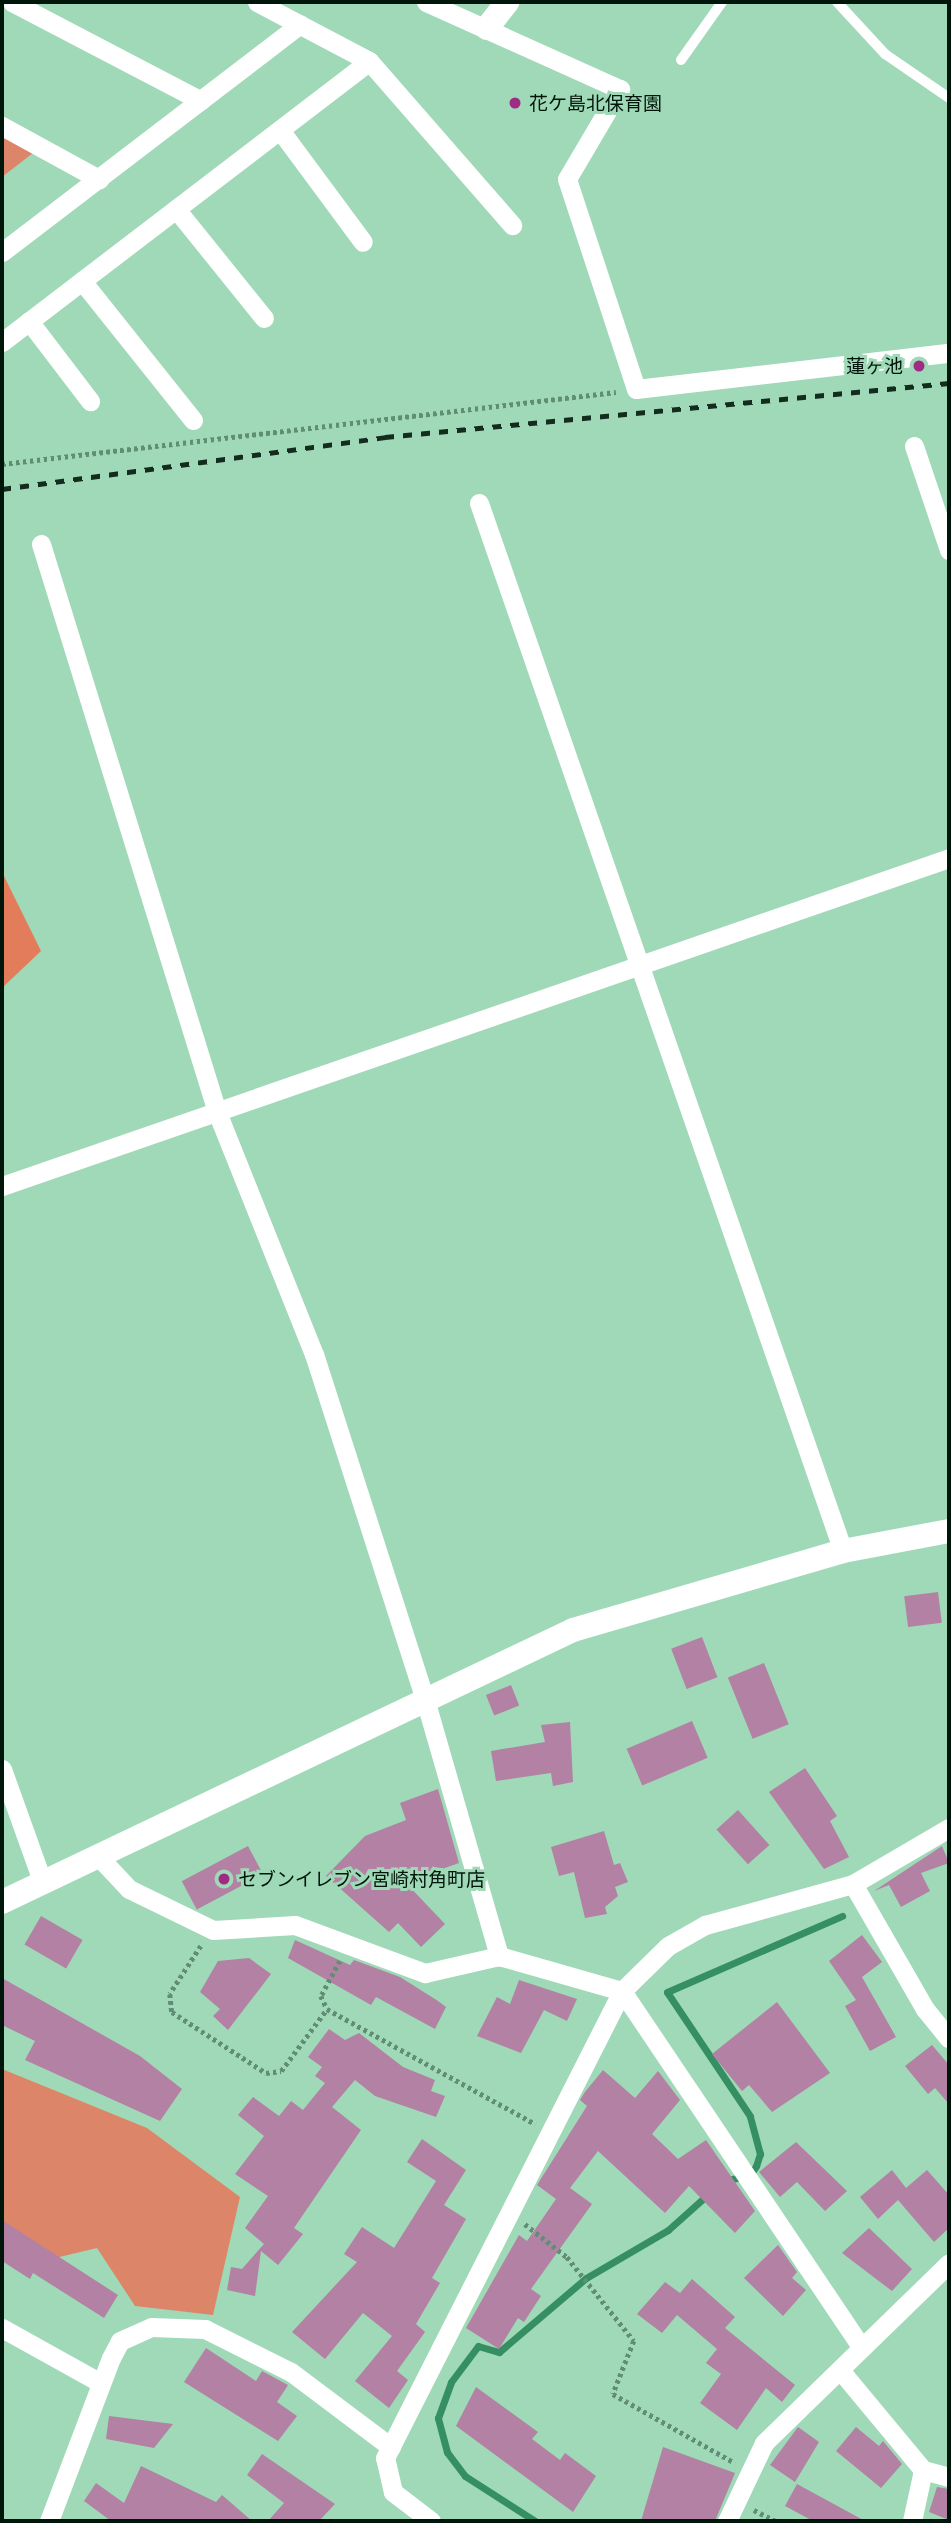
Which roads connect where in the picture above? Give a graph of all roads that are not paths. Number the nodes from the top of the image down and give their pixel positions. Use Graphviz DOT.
graph roads {
  1 [pos="12,2"];
  2 [pos="257,2"];
  3 [pos="426,2"];
  4 [pos="507,2"];
  5 [pos="722,2"];
  6 [pos="837,2"];
  7 [pos="300,24"];
  8 [pos="487,28"];
  9 [pos="681,60"];
  10 [pos="369,61"];
  11 [pos="949,98"];
  12 [pos="201,101"];
  13 [pos="2,127"];
  14 [pos="280,130"];
  15 [pos="99,178"];
  16 [pos="176,209"];
  17 [pos="512,225"];
  18 [pos="363,242"];
  19 [pos="2,250"];
  20 [pos="82,281"];
  21 [pos="264,318"];
  22 [pos="29,321"];
  23 [pos="2,342"];
  24 [pos="949,353"];
  25 [pos="90,401"];
  26 [pos="193,420"];
  27 [pos="914,446"];
  28 [pos="479,503"];
  29 [pos="41,544"];
  30 [pos="949,550"];
  31 [pos="949,858"];
  32 [pos="637,965"];
  33 [pos="217,1112"];
  34 [pos="2,1186"];
  35 [pos="949,1531"];
  36 [pos="842,1551"];
  37 [pos="424,1696"];
  38 [pos="2,1769"];
  39 [pos="949,1828"];
  40 [pos="97,1855"];
  41 [pos="42,1881"];
  42 [pos="853,1884"];
  43 [pos="2,1902"];
  44 [pos="499,1956"];
  45 [pos="622,1991"];
  46 [pos="949,2039"];
  47 [pos="949,2263"];
  48 [pos="2,2328"];
  49 [pos="861,2346"];
  50 [pos="840,2370"];
  51 [pos="99,2382"];
  52 [pos="391,2448"];
  53 [pos="923,2470"];
  54 [pos="949,2477"];
  55 [pos="49,2521"];
  56 [pos="431,2521"];
  57 [pos="727,2521"];
  58 [pos="912,2521"];
  1 -- 12 [label="street"];
  2 -- 7 [label="street"];
  3 -- 8 [label="street"];
  4 -- 8 [label="street"];
  5 -- 9 [label="lane"];
  6 -- 11 [label="lane"];
  7 -- 10 [label="street"];
  7 -- 12 [label="street"];
  8 -- 24 [label="street"];
  10 -- 14 [label="street"];
  10 -- 17 [label="street"];
  12 -- 15 [label="street"];
  13 -- 15 [label="street"];
  14 -- 16 [label="street"];
  14 -- 18 [label="street"];
  15 -- 19 [label="street"];
  16 -- 20 [label="street"];
  16 -- 21 [label="street"];
  20 -- 22 [label="street"];
  20 -- 26 [label="street"];
  22 -- 23 [label="street"];
  22 -- 25 [label="street"];
  27 -- 30 [label="street"];
  28 -- 32 [label="street"];
  29 -- 33 [label="street"];
  31 -- 32 [label="street"];
  32 -- 33 [label="street"];
  32 -- 36 [label="street"];
  33 -- 34 [label="street"];
  33 -- 37 [label="street"];
  35 -- 36 [label="street"];
  36 -- 37 [label="street"];
  37 -- 40 [label="street"];
  37 -- 44 [label="street"];
  38 -- 41 [label="street"];
  39 -- 42 [label="street"];
  40 -- 41 [label="street"];
  40 -- 44 [label="street"];
  41 -- 43 [label="street"];
  42 -- 45 [label="street"];
  42 -- 46 [label="street"];
  44 -- 45 [label="street"];
  45 -- 49 [label="street"];
  45 -- 52 [label="street"];
  47 -- 49 [label="street"];
  48 -- 51 [label="street"];
  49 -- 50 [label="street"];
  50 -- 53 [label="street"];
  50 -- 57 [label="street"];
  51 -- 52 [label="street"];
  51 -- 55 [label="street"];
  52 -- 56 [label="street"];
  53 -- 54 [label="street"];
  53 -- 58 [label="street"];
}
